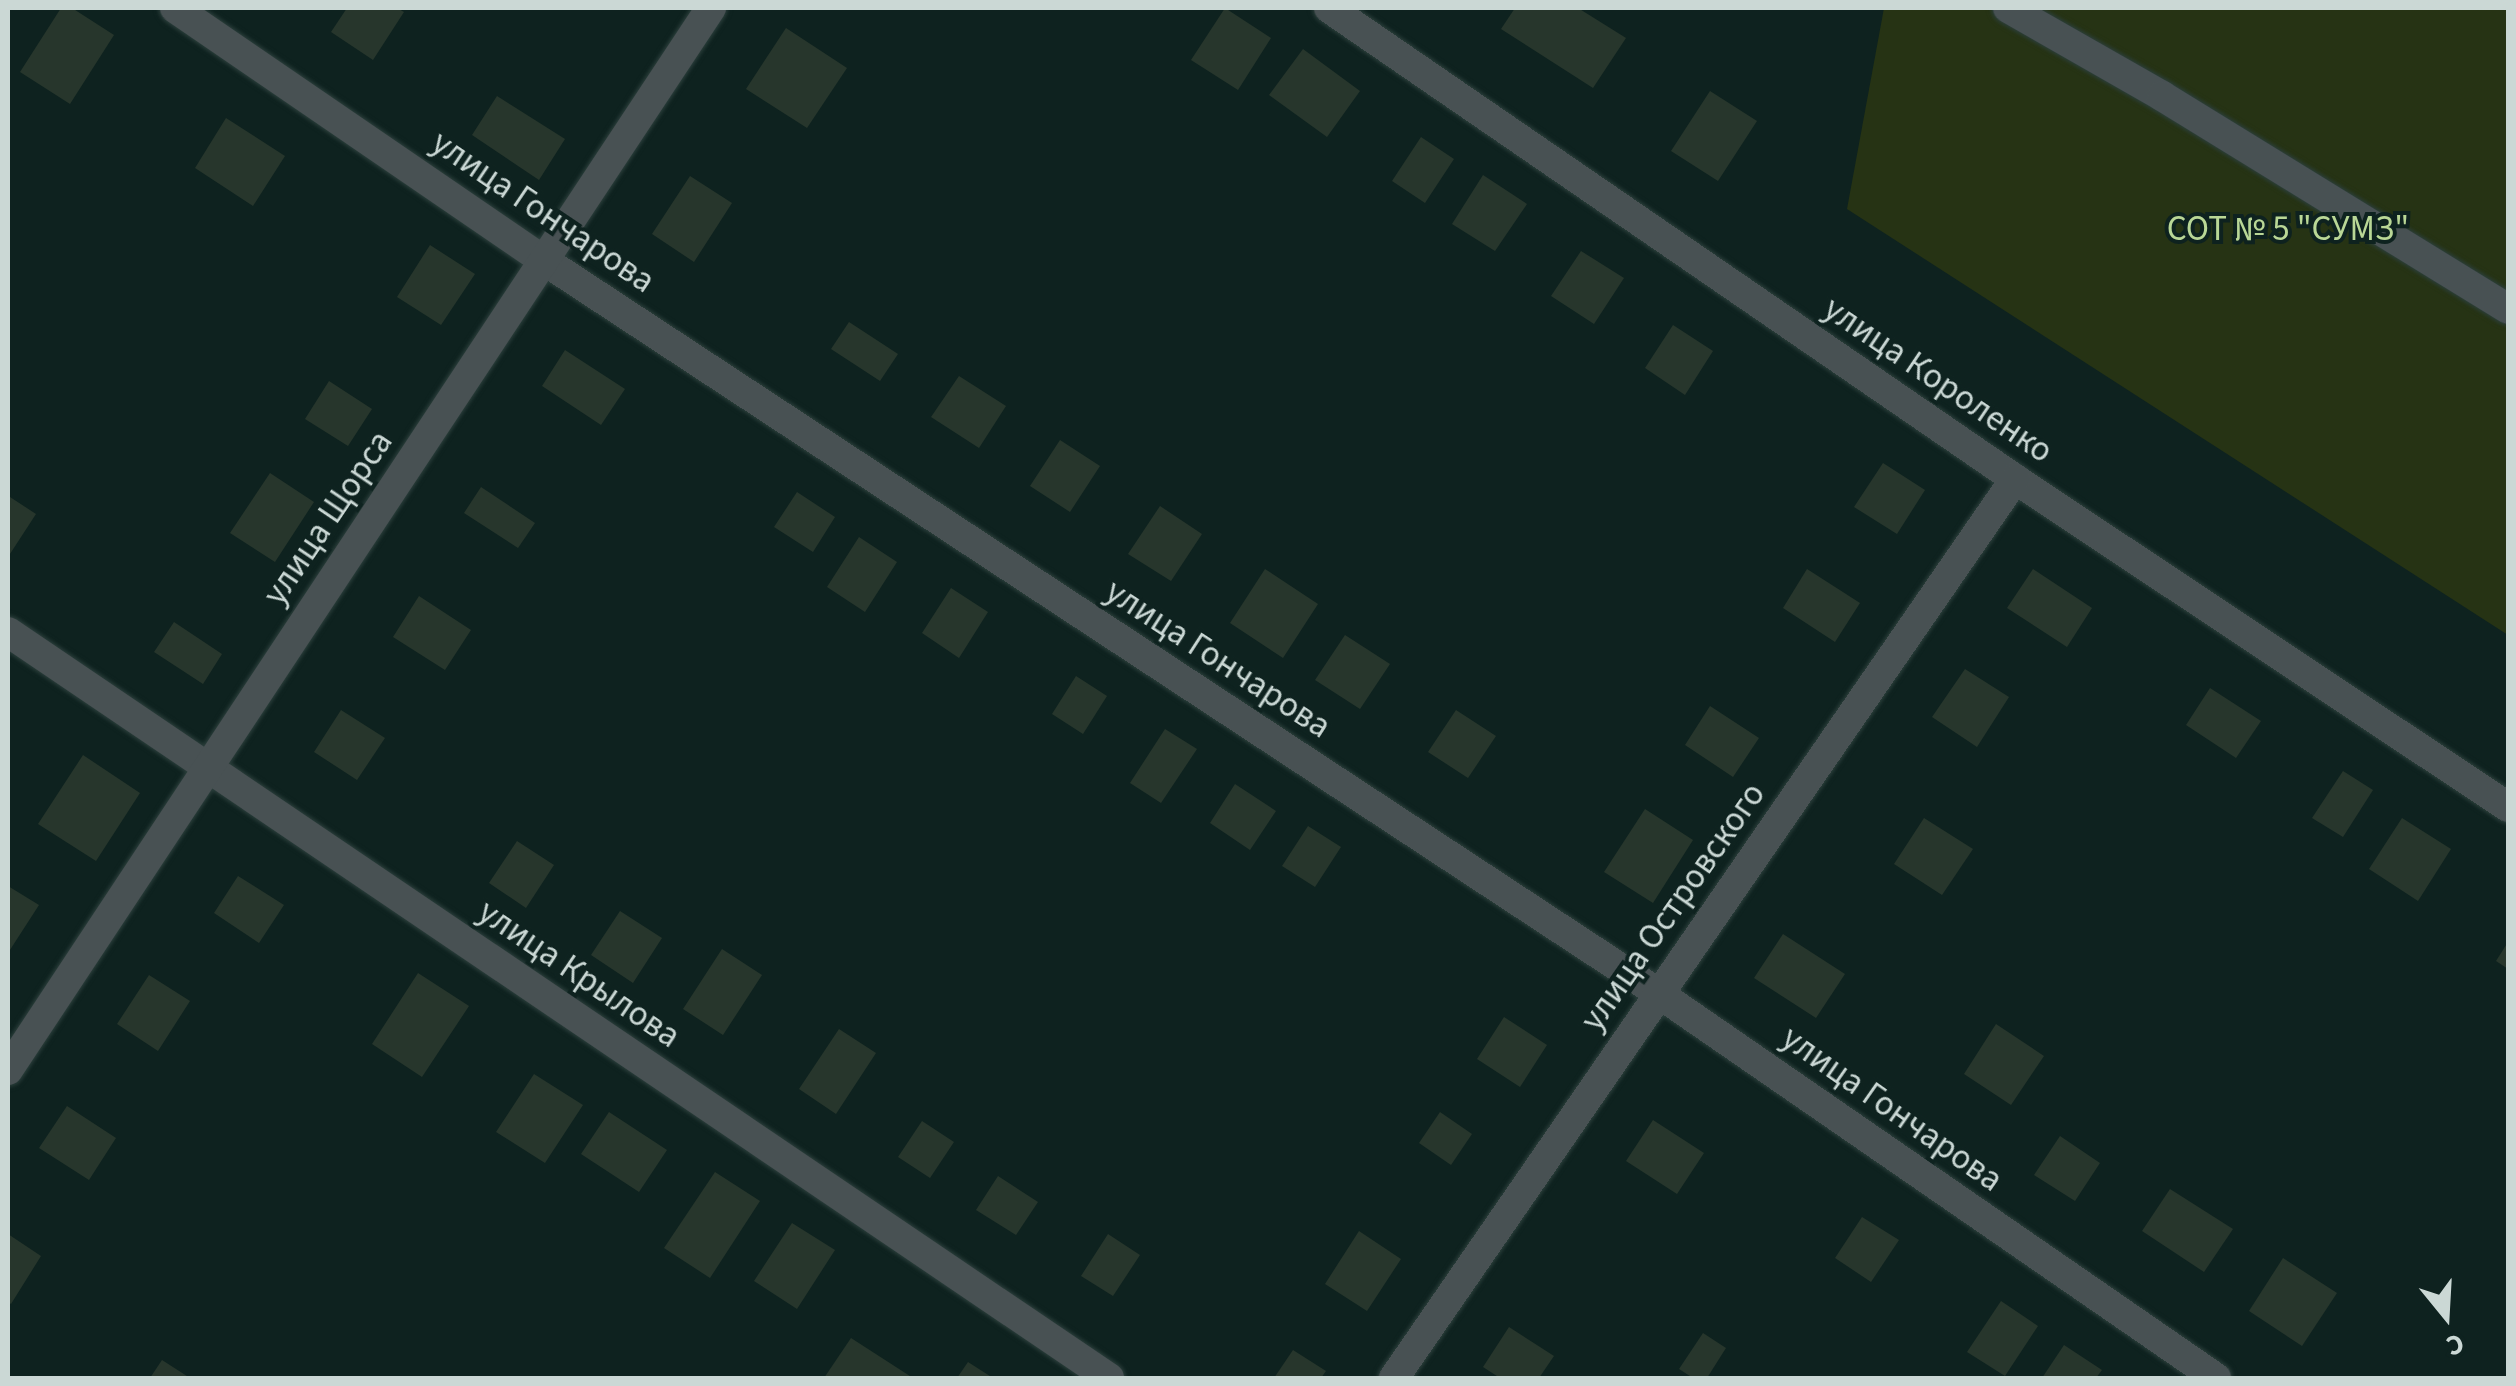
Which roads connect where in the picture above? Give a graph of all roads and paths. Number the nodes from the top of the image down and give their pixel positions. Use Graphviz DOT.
graph roads {
  1 [pos="175,8"];
  2 [pos="711,8"];
  3 [pos="1329,8"];
  4 [pos="2008,8"];
  5 [pos="545,260"];
  6 [pos="2508,309"];
  7 [pos="2016,479"];
  8 [pos="8,632"];
  9 [pos="207,768"];
  10 [pos="2508,807"];
  11 [pos="1658,993"];
  12 [pos="8,1070"];
  13 [pos="1110,1378"];
  14 [pos="1394,1378"];
  15 [pos="2216,1378"];
  1 -- 5 [label="street, улица Гончарова"];
  2 -- 5 [label="street, улица Щорса"];
  3 -- 7 [label="street, улица Короленко"];
  4 -- 6 [label="street"];
  5 -- 9 [label="street, улица Щорса"];
  5 -- 11 [label="street, улица Гончарова"];
  7 -- 10 [label="street, улица Короленко"];
  7 -- 11 [label="street, улица Островского"];
  8 -- 9 [label="street, улица Крылова"];
  9 -- 12 [label="street, улица Щорса"];
  9 -- 13 [label="street, улица Крылова"];
  11 -- 14 [label="street, улица Островского"];
  11 -- 15 [label="street, улица Гончарова"];
}
